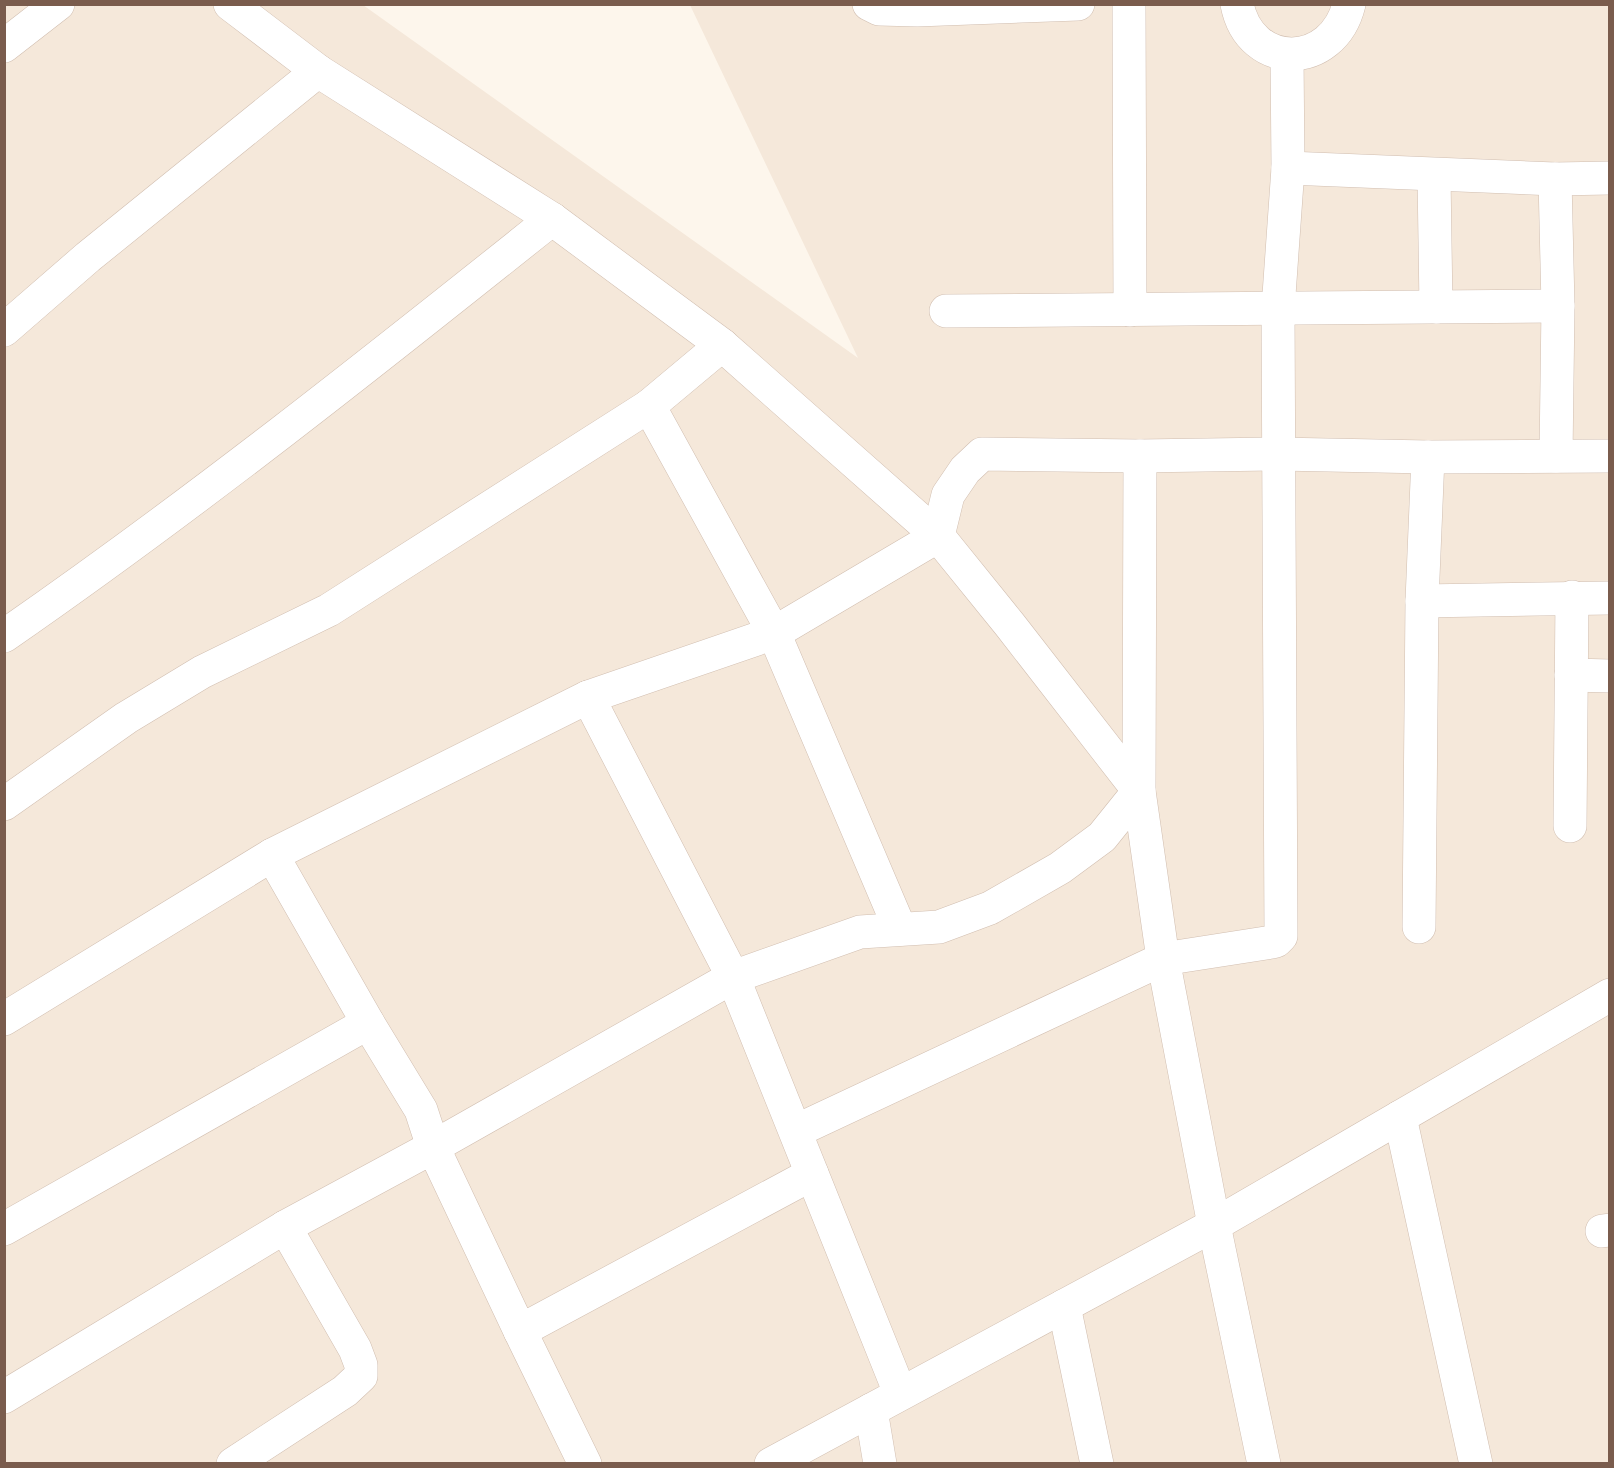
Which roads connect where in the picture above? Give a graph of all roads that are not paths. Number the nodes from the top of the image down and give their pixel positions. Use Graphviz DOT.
graph roads {
  1 [pos="58,4"];
  2 [pos="230,4"];
  3 [pos="869,4"];
  4 [pos="1077,4"];
  5 [pos="1129,4"];
  6 [pos="1237,4"];
  7 [pos="1349,4"];
  8 [pos="4,46"];
  9 [pos="1287,55"];
  10 [pos="318,70"];
  11 [pos="1288,168"];
  12 [pos="1434,176"];
  13 [pos="1610,178"];
  14 [pos="1555,179"];
  15 [pos="552,219"];
  16 [pos="1558,306"];
  17 [pos="1436,307"];
  18 [pos="1278,309"];
  19 [pos="1130,310"];
  20 [pos="946,311"];
  21 [pos="4,330"];
  22 [pos="722,345"];
  23 [pos="650,406"];
  24 [pos="1278,454"];
  25 [pos="1140,456"];
  26 [pos="1556,456"];
  27 [pos="1610,456"];
  28 [pos="1428,457"];
  29 [pos="938,536"];
  30 [pos="1572,597"];
  31 [pos="1610,598"];
  32 [pos="1422,601"];
  33 [pos="774,633"];
  34 [pos="4,636"];
  35 [pos="1571,675"];
  36 [pos="1610,676"];
  37 [pos="588,698"];
  38 [pos="1139,791"];
  39 [pos="4,804"];
  40 [pos="1570,825"];
  41 [pos="272,855"];
  42 [pos="1419,927"];
  43 [pos="900,929"];
  44 [pos="1164,959"];
  45 [pos="733,977"];
  46 [pos="1610,995"];
  47 [pos="4,1019"];
  48 [pos="368,1023"];
  49 [pos="1400,1117"];
  50 [pos="796,1131"];
  51 [pos="433,1147"];
  52 [pos="812,1174"];
  53 [pos="1214,1225"];
  54 [pos="285,1227"];
  55 [pos="4,1229"];
  56 [pos="1064,1306"];
  57 [pos="520,1331"];
  58 [pos="900,1393"];
  59 [pos="4,1397"];
  60 [pos="871,1410"];
  61 [pos="233,1464"];
  62 [pos="585,1464"];
  63 [pos="771,1464"];
  64 [pos="880,1464"];
  65 [pos="1096,1464"];
  66 [pos="1264,1464"];
  67 [pos="1476,1464"];
  1 -- 8 [label="street"];
  2 -- 10 [label="street"];
  3 -- 4 [label="street"];
  5 -- 19 [label="street"];
  6 -- 9 [label="street"];
  7 -- 9 [label="street"];
  9 -- 11 [label="street"];
  10 -- 15 [label="street"];
  10 -- 21 [label="street"];
  11 -- 12 [label="street"];
  11 -- 18 [label="street"];
  12 -- 14 [label="street"];
  12 -- 17 [label="street"];
  13 -- 14 [label="street"];
  14 -- 16 [label="street"];
  15 -- 22 [label="street"];
  15 -- 34 [label="street"];
  16 -- 17 [label="street"];
  16 -- 26 [label="street"];
  17 -- 18 [label="street"];
  18 -- 19 [label="street"];
  18 -- 24 [label="street"];
  19 -- 20 [label="street"];
  22 -- 23 [label="street"];
  22 -- 29 [label="street"];
  23 -- 33 [label="street"];
  23 -- 39 [label="street"];
  24 -- 25 [label="street"];
  24 -- 28 [label="street"];
  24 -- 44 [label="street"];
  25 -- 29 [label="street"];
  25 -- 38 [label="street"];
  26 -- 27 [label="street"];
  26 -- 28 [label="street"];
  28 -- 32 [label="street"];
  29 -- 33 [label="street"];
  29 -- 38 [label="street"];
  30 -- 31 [label="street"];
  30 -- 32 [label="street"];
  30 -- 35 [label="street"];
  32 -- 42 [label="street"];
  33 -- 37 [label="street"];
  33 -- 43 [label="street"];
  35 -- 36 [label="street"];
  35 -- 40 [label="street"];
  37 -- 41 [label="street"];
  37 -- 45 [label="street"];
  38 -- 43 [label="street"];
  38 -- 44 [label="street"];
  41 -- 47 [label="street"];
  41 -- 48 [label="street"];
  43 -- 45 [label="street"];
  44 -- 50 [label="street"];
  44 -- 53 [label="street"];
  45 -- 50 [label="street"];
  45 -- 51 [label="street"];
  46 -- 49 [label="street"];
  48 -- 51 [label="street"];
  48 -- 55 [label="street"];
  49 -- 53 [label="street"];
  49 -- 67 [label="street"];
  50 -- 52 [label="street"];
  51 -- 54 [label="street"];
  51 -- 57 [label="street"];
  52 -- 57 [label="street"];
  52 -- 58 [label="street"];
  53 -- 56 [label="street"];
  53 -- 66 [label="street"];
  54 -- 59 [label="street"];
  54 -- 61 [label="street"];
  56 -- 58 [label="street"];
  56 -- 65 [label="street"];
  57 -- 62 [label="street"];
  58 -- 60 [label="street"];
  60 -- 63 [label="street"];
  60 -- 64 [label="street"];
}
